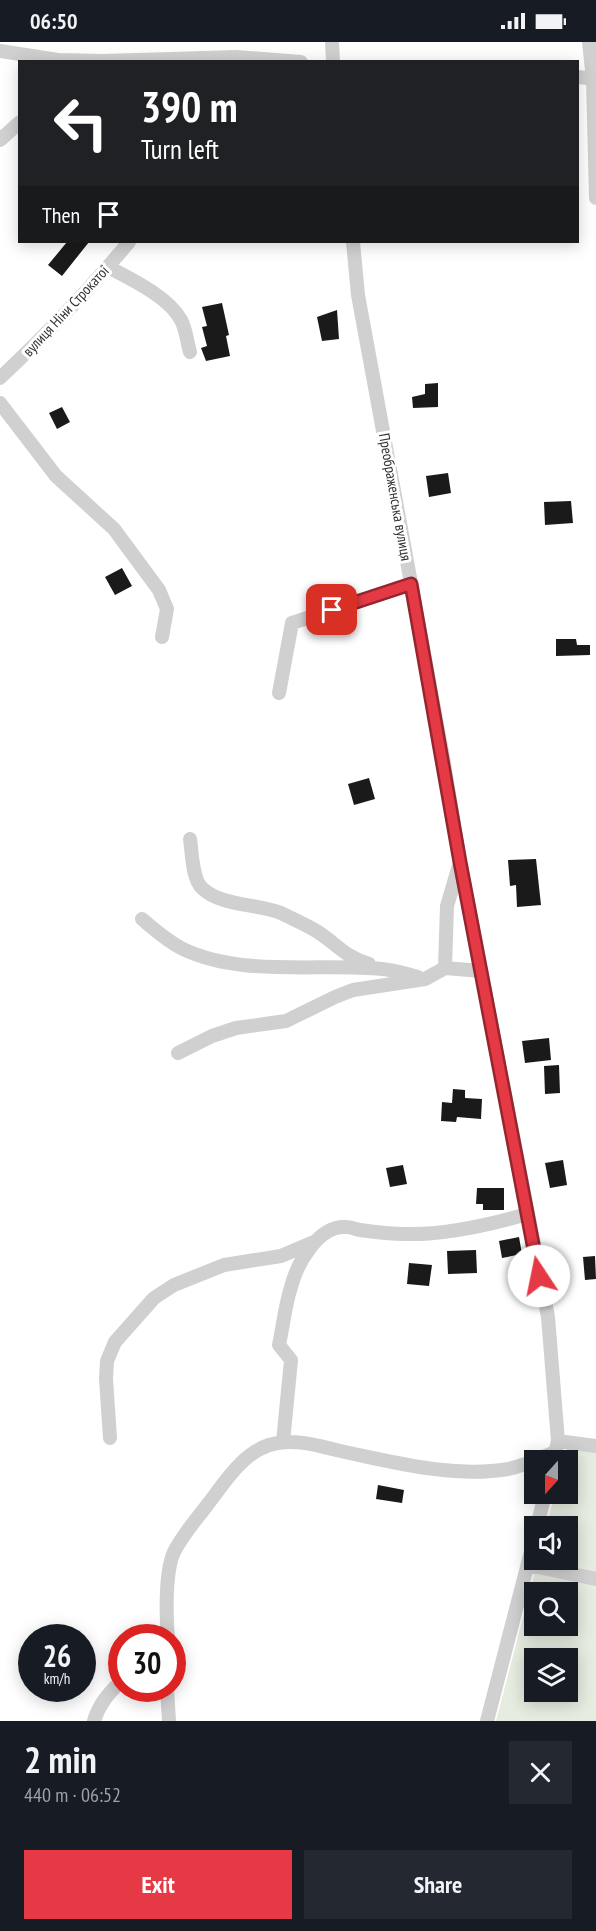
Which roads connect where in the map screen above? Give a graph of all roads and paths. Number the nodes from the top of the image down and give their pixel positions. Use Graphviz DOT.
graph roads {
  1 [pos="333,42"];
  2 [pos="589,42"];
  3 [pos="0,51"];
  4 [pos="58,60"];
  5 [pos="137,60"];
  6 [pos="275,60"];
  7 [pos="333,60"];
  8 [pos="579,77"];
  9 [pos="594,79"];
  10 [pos="18,124"];
  11 [pos="0,140"];
  12 [pos="596,198"];
  13 [pos="128,243"];
  14 [pos="353,243"];
  15 [pos="108,267"];
  16 [pos="190,352"];
  17 [pos="0,378"];
  18 [pos="0,403"];
  19 [pos="411,584"];
  20 [pos="162,637"];
  21 [pos="279,693"];
  22 [pos="190,839"];
  23 [pos="460,862"];
  24 [pos="142,919"];
  25 [pos="446,968"];
  26 [pos="384,969"];
  27 [pos="482,971"];
  28 [pos="425,979"];
  29 [pos="178,1053"];
  30 [pos="527,1214"];
  31 [pos="316,1241"];
  32 [pos="110,1438"];
  33 [pos="283,1442"];
  34 [pos="596,1446"];
  35 [pos="555,1450"];
  36 [pos="563,1450"];
  37 [pos="524,1462"];
  38 [pos="527,1570"];
  39 [pos="554,1570"];
  40 [pos="596,1578"];
  41 [pos="167,1624"];
  42 [pos="108,1694"];
  43 [pos="168,1702"];
  44 [pos="94,1721"];
  45 [pos="169,1721"];
  46 [pos="487,1721"];
  1 -- 7 [label="street"];
  2 -- 9 [label="street"];
  3 -- 4 [label="street"];
  5 -- 6 [label="street"];
  8 -- 9 [label="street"];
  9 -- 12 [label="street"];
  10 -- 11 [label="street"];
  13 -- 15 [label="street, вулиця Ніни Строкатої"];
  14 -- 19 [label="street, Преображенська вулиця"];
  15 -- 16 [label="street"];
  15 -- 17 [label="street, вулиця Ніни Строкатої"];
  18 -- 20 [label="street"];
  19 -- 21 [label="street"];
  19 -- 23 [label="street, Преображенська вулиця"];
  22 -- 26 [label="street"];
  23 -- 25 [label="street"];
  23 -- 27 [label="street, Преображенська вулиця"];
  24 -- 26 [label="street"];
  25 -- 27 [label="street"];
  25 -- 28 [label="street"];
  26 -- 28 [label="street"];
  27 -- 30 [label="street, Преображенська вулиця"];
  28 -- 29 [label="street"];
  30 -- 31 [label="street"];
  30 -- 35 [label="street, Преображенська вулиця"];
  31 -- 32 [label="street"];
  31 -- 33 [label="street"];
  33 -- 37 [label="street"];
  33 -- 41 [label="street"];
  34 -- 36 [label="street"];
  38 -- 46 [label="street"];
  39 -- 40 [label="street"];
  42 -- 44 [label="street"];
  43 -- 45 [label="street"];
}
